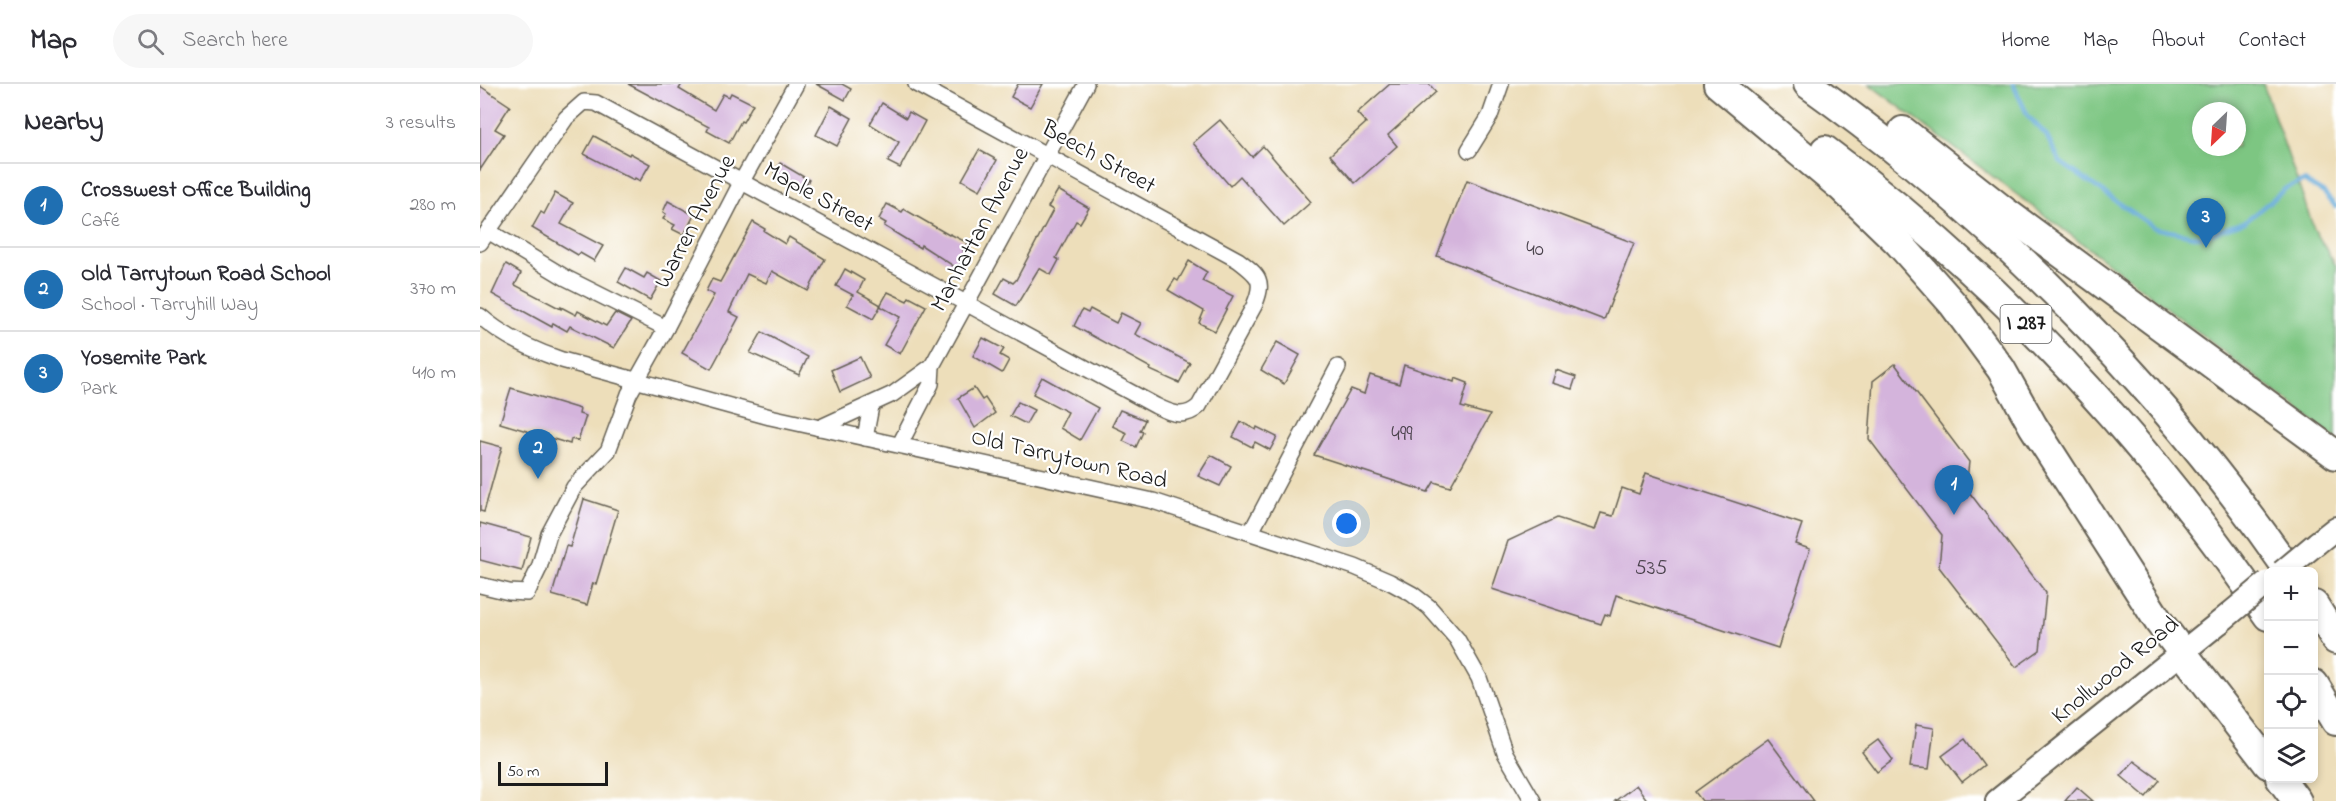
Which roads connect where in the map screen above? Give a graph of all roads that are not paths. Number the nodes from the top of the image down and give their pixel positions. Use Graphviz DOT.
graph roads {
  1 [pos="796,84"];
  2 [pos="916,84"];
  3 [pos="1086,84"];
  4 [pos="1501,84"];
  5 [pos="1718,84"];
  6 [pos="1733,84"];
  7 [pos="1808,84"];
  8 [pos="1841,84"];
  9 [pos="1469,150"];
  10 [pos="1047,155"];
  11 [pos="742,182"];
  12 [pos="484,237"];
  13 [pos="966,305"];
  14 [pos="480,316"];
  15 [pos="666,328"];
  16 [pos="932,366"];
  17 [pos="1338,367"];
  18 [pos="636,381"];
  19 [pos="871,405"];
  20 [pos="1186,414"];
  21 [pos="819,428"];
  22 [pos="864,438"];
  23 [pos="900,444"];
  24 [pos="2336,455"];
  25 [pos="2336,528"];
  26 [pos="1251,532"];
  27 [pos="2286,567"];
  28 [pos="2288,567"];
  29 [pos="480,585"];
  30 [pos="2264,585"];
  31 [pos="2264,610"];
  32 [pos="2318,613"];
  33 [pos="2336,640"];
  34 [pos="2182,652"];
  35 [pos="2318,692"];
  36 [pos="2336,721"];
  37 [pos="2264,759"];
  38 [pos="2284,783"];
  39 [pos="1999,800"];
  40 [pos="1533,801"];
  41 [pos="2297,801"];
  1 -- 11 [label="street, Warren Avenue"];
  2 -- 10 [label="street, Beech Street"];
  3 -- 10 [label="street, Manhattan Avenue"];
  4 -- 9 [label="street"];
  5 -- 34 [label="highway"];
  6 -- 31 [label="highway, I 287"];
  7 -- 27 [label="highway, I 287"];
  8 -- 24 [label="highway"];
  10 -- 13 [label="street, Manhattan Avenue"];
  10 -- 20 [label="street, Beech Street"];
  11 -- 12 [label="street, Maple Street"];
  11 -- 13 [label="street, Maple Street"];
  11 -- 15 [label="street, Warren Avenue"];
  12 -- 15 [label="street"];
  13 -- 16 [label="street, Manhattan Avenue"];
  13 -- 20 [label="street, Maple Street"];
  14 -- 18 [label="street, Old Tarrytown Road"];
  15 -- 18 [label="street, Warren Avenue"];
  16 -- 19 [label="street, Manhattan Avenue"];
  16 -- 23 [label="street, Manhattan Avenue"];
  17 -- 26 [label="street"];
  18 -- 21 [label="street, Old Tarrytown Road"];
  18 -- 29 [label="street, Warren Avenue"];
  19 -- 21 [label="street, Manhattan Avenue"];
  19 -- 22 [label="street"];
  21 -- 22 [label="street, Old Tarrytown Road"];
  22 -- 23 [label="street, Old Tarrytown Road"];
  23 -- 26 [label="street, Old Tarrytown Road"];
  25 -- 28 [label="main road, bridge"];
  26 -- 40 [label="street, Old Tarrytown Road"];
  30 -- 34 [label="main road, Knollwood Road, bridge"];
  32 -- 33 [label="highway"];
  34 -- 37 [label="highway"];
  34 -- 39 [label="main road, Knollwood Road"];
  35 -- 36 [label="highway"];
  38 -- 41 [label="highway"];
}
